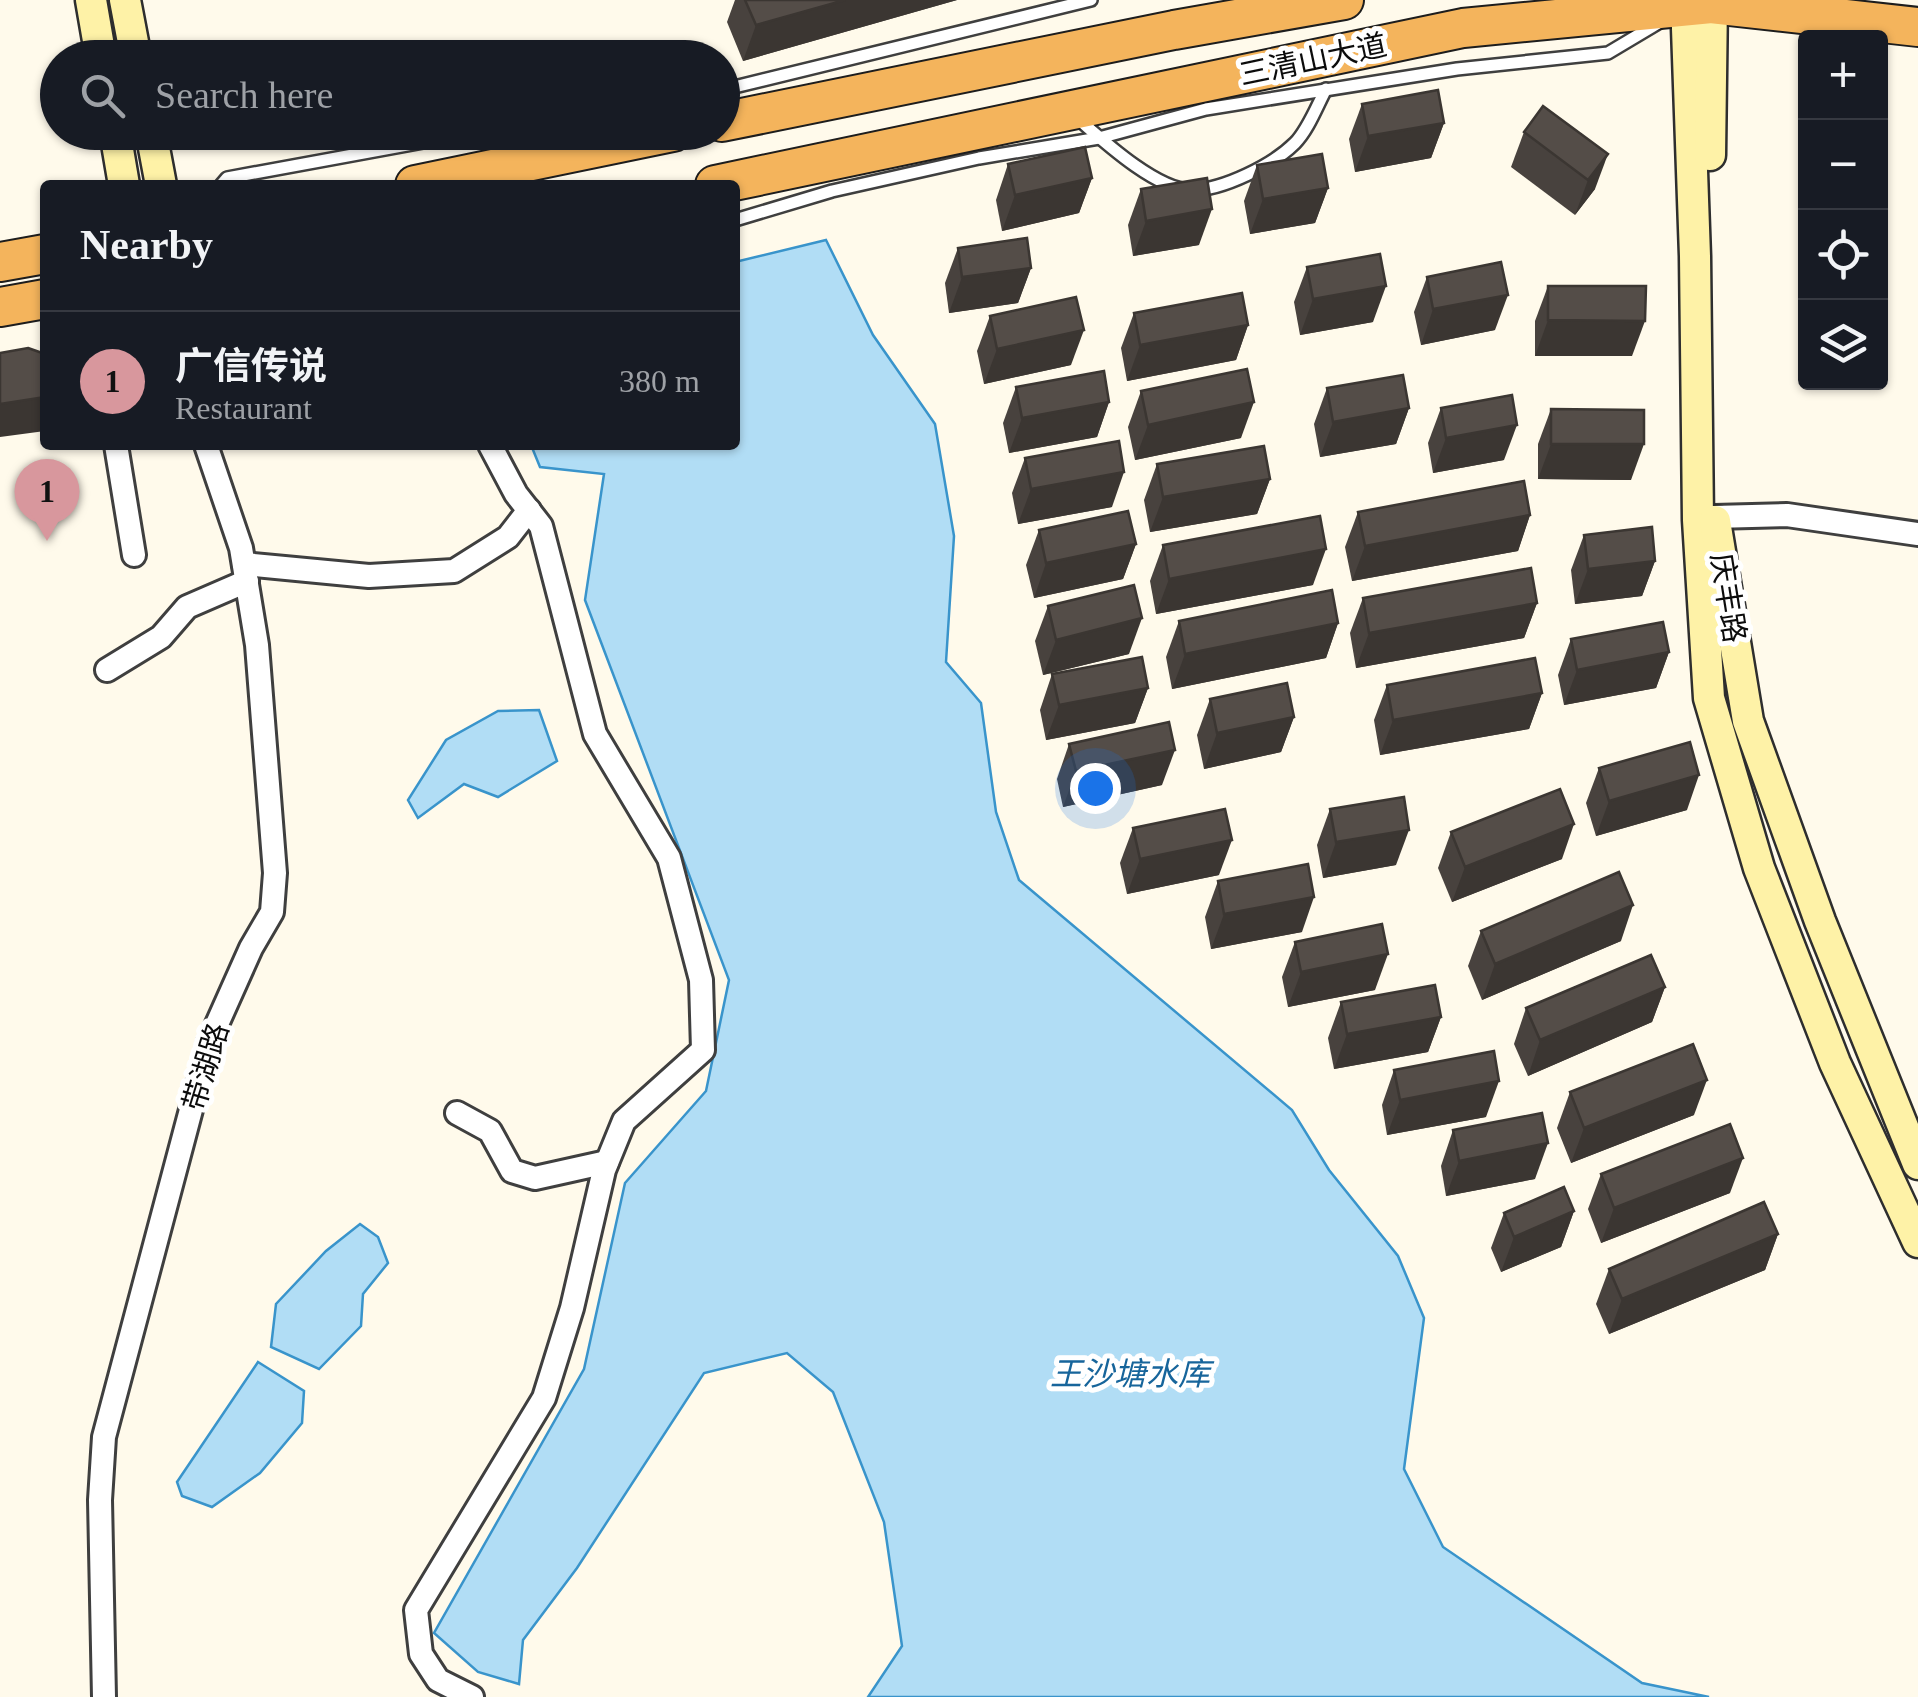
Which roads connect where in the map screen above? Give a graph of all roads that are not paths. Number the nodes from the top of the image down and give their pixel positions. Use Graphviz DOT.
graph roads {
  1 [pos="91,0"];
  2 [pos="126,0"];
  3 [pos="1091,0"];
  4 [pos="1344,0"];
  5 [pos="1699,3"];
  6 [pos="1918,27"];
  7 [pos="98,40"];
  8 [pos="133,40"];
  9 [pos="740,86"];
  10 [pos="1326,90"];
  11 [pos="1069,111"];
  12 [pos="740,118"];
  13 [pos="1099,138"];
  14 [pos="118,150"];
  15 [pos="154,150"];
  16 [pos="380,150"];
  17 [pos="585,150"];
  18 [pos="123,180"];
  19 [pos="160,180"];
  20 [pos="226,180"];
  21 [pos="439,180"];
  22 [pos="739,180"];
  23 [pos="740,219"];
  24 [pos="40,255"];
  25 [pos="0,262"];
  26 [pos="40,300"];
  27 [pos="0,306"];
  28 [pos="117,450"];
  29 [pos="208,450"];
  30 [pos="493,450"];
  31 [pos="529,510"];
  32 [pos="1714,517"];
  33 [pos="1918,534"];
  34 [pos="134,555"];
  35 [pos="245,572"];
  36 [pos="106,670"];
  37 [pos="457,1113"];
  38 [pos="606,1162"];
  39 [pos="1918,1164"];
  40 [pos="1918,1242"];
  41 [pos="104,1697"];
  42 [pos="472,1697"];
  1 -- 7 [label="main road"];
  2 -- 8 [label="main road"];
  3 -- 9 [label="lane"];
  4 -- 12 [label="highway, 三清山大道"];
  5 -- 6 [label="highway, 三清山大道"];
  5 -- 10 [label="lane"];
  5 -- 11 [label="highway, 三清山大道"];
  5 -- 32 [label="main road, 庆丰路"];
  5 -- 40 [label="main road"];
  10 -- 13 [label="lane"];
  10 -- 13 [label="lane"];
  11 -- 13 [label="lane"];
  11 -- 22 [label="highway, 三清山大道"];
  13 -- 23 [label="lane"];
  14 -- 18 [label="main road"];
  15 -- 19 [label="main road"];
  16 -- 20 [label="lane"];
  17 -- 21 [label="highway"];
  24 -- 25 [label="highway"];
  26 -- 27 [label="highway"];
  28 -- 34 [label="street"];
  29 -- 35 [label="street, 带湖路"];
  30 -- 31 [label="street"];
  31 -- 35 [label="street"];
  31 -- 38 [label="street"];
  32 -- 33 [label="street"];
  32 -- 39 [label="main road, 庆丰路"];
  35 -- 36 [label="street"];
  35 -- 41 [label="street, 带湖路"];
  37 -- 38 [label="street"];
  38 -- 42 [label="street"];
}
